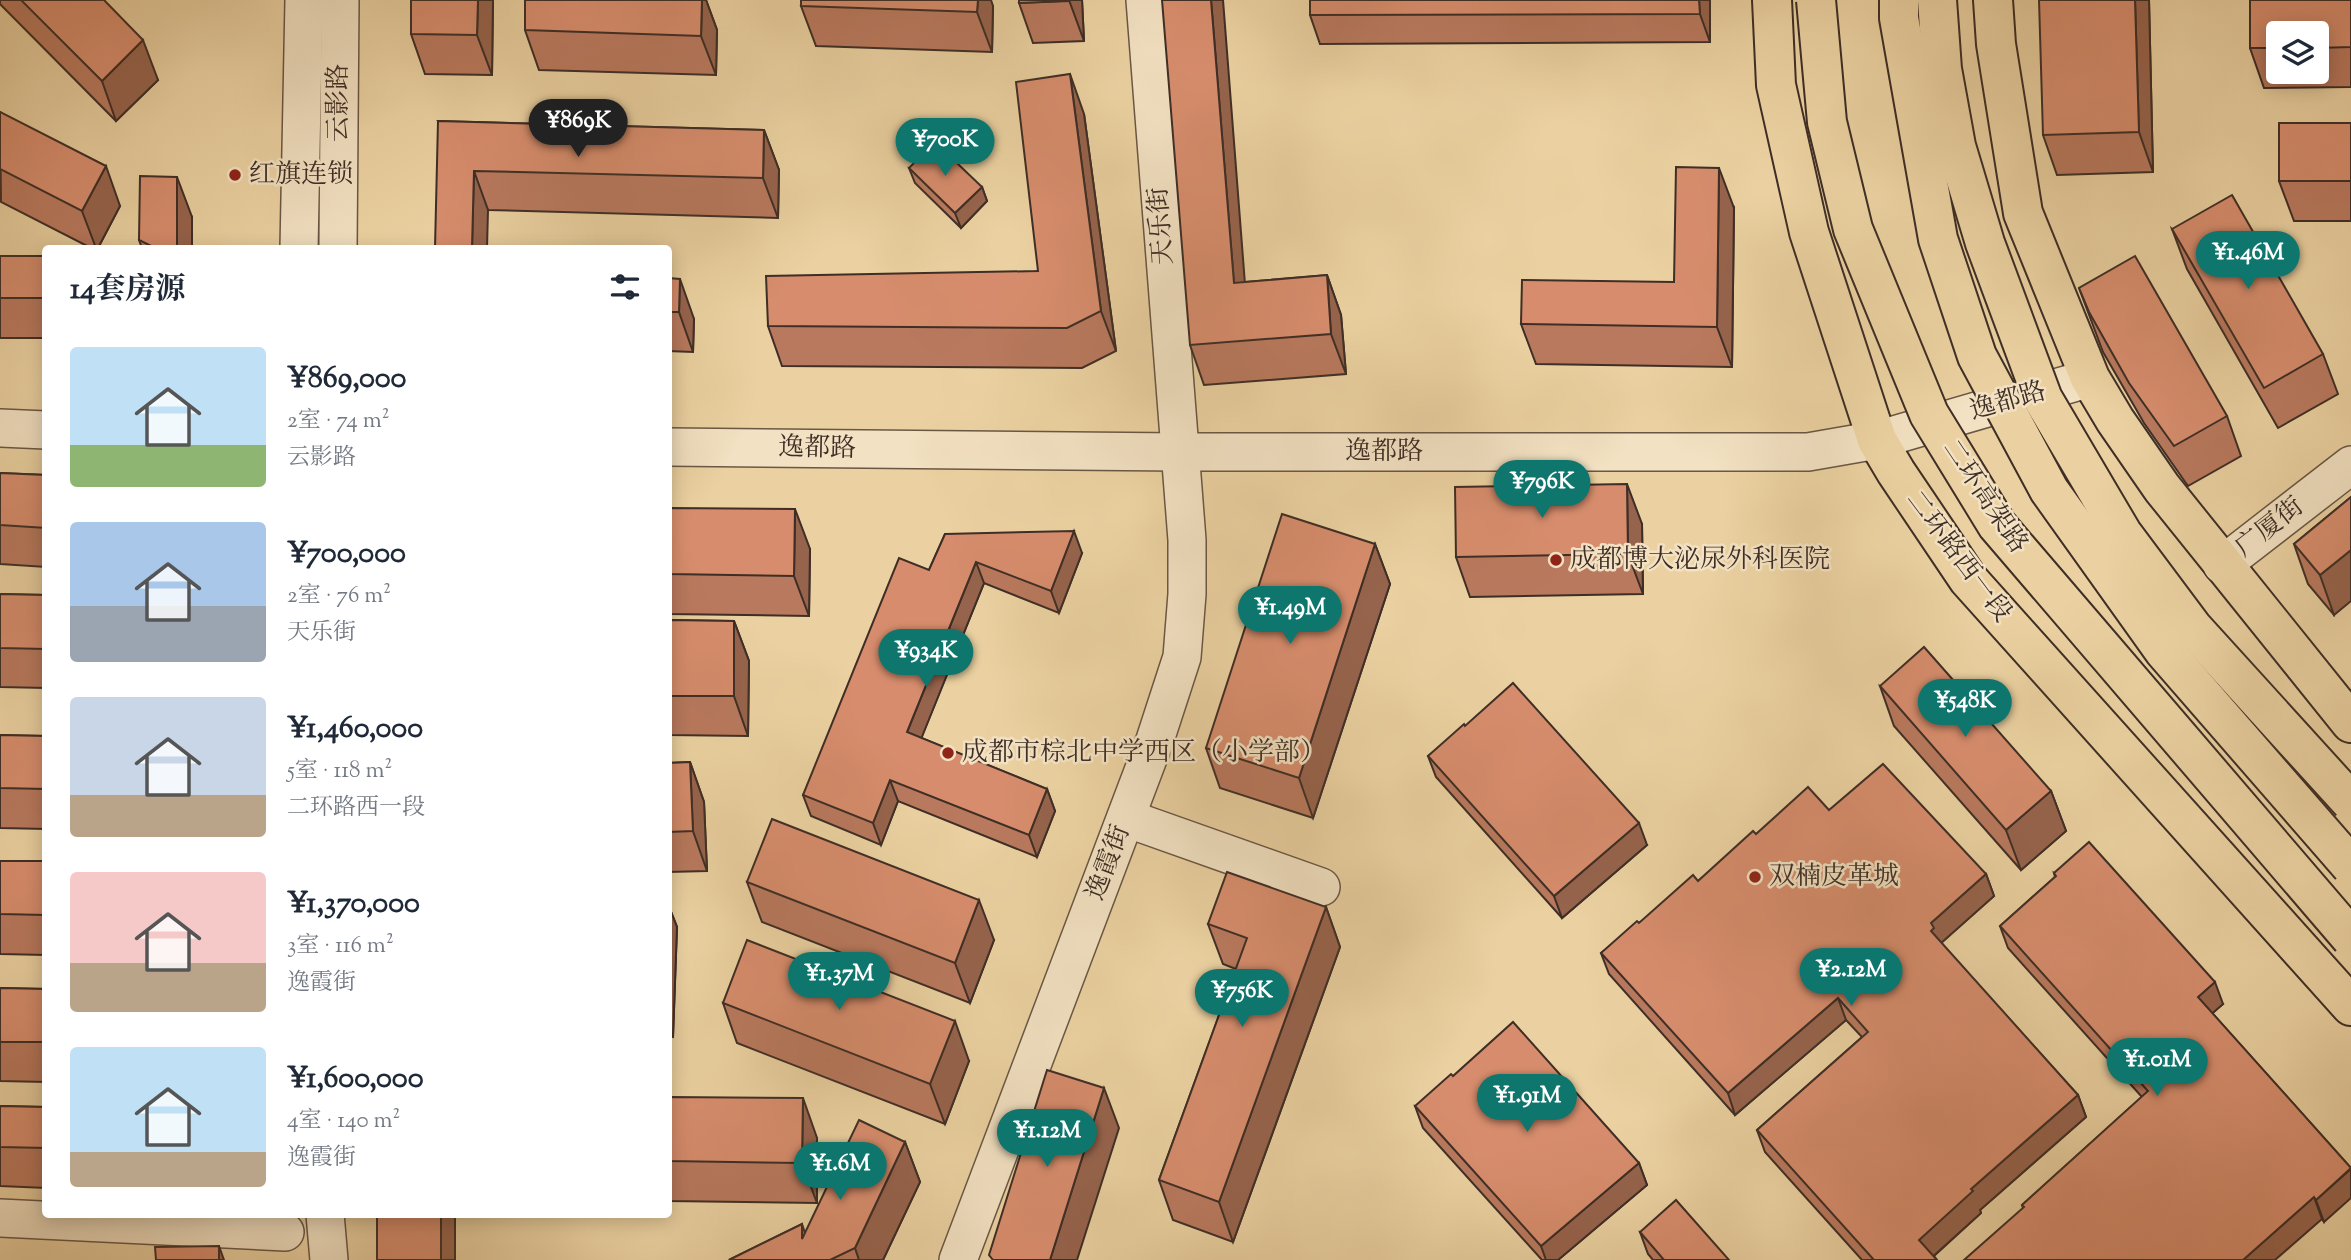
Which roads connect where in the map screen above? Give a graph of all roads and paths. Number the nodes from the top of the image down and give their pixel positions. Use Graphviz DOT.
graph roads {
  1 [pos="304,0"];
  2 [pos="340,0"];
  3 [pos="1145,0"];
  4 [pos="1772,0"];
  5 [pos="1816,0"];
  6 [pos="1899,0"];
  7 [pos="1937,0"];
  8 [pos="1993,0"];
  9 [pos="299,245"];
  10 [pos="338,245"];
  11 [pos="2090,378"];
  12 [pos="0,428"];
  13 [pos="42,430"];
  14 [pos="1877,440"];
  15 [pos="672,447"];
  16 [pos="1180,452"];
  17 [pos="2351,465"];
  18 [pos="2222,565"];
  19 [pos="2351,723"];
  20 [pos="2351,802"];
  21 [pos="1126,818"];
  22 [pos="2351,866"];
  23 [pos="1321,887"];
  24 [pos="2351,939"];
  25 [pos="2351,1006"];
  26 [pos="0,1218"];
  27 [pos="325,1218"];
  28 [pos="286,1236"];
  29 [pos="329,1260"];
  30 [pos="958,1260"];
  1 -- 9 [label="street"];
  2 -- 10 [label="street, 云影路"];
  3 -- 16 [label="street, 天乐街"];
  4 -- 14 [label="main road, 二环路西一段"];
  5 -- 24 [label="main road, 二环高架路, bridge"];
  6 -- 22 [label="main road, bridge"];
  7 -- 20 [label="main road, bridge"];
  8 -- 11 [label="main road"];
  11 -- 14 [label="street, 逸都路"];
  11 -- 18 [label="main road"];
  12 -- 13 [label="street"];
  14 -- 16 [label="street, 逸都路"];
  14 -- 25 [label="main road, 二环路西一段"];
  15 -- 16 [label="street, 逸都路"];
  16 -- 21 [label="street, 逸霞街"];
  17 -- 18 [label="street, 广厦街"];
  18 -- 19 [label="main road"];
  21 -- 23 [label="street"];
  21 -- 30 [label="street, 逸霞街"];
  26 -- 28 [label="street"];
  27 -- 29 [label="street"];
}
